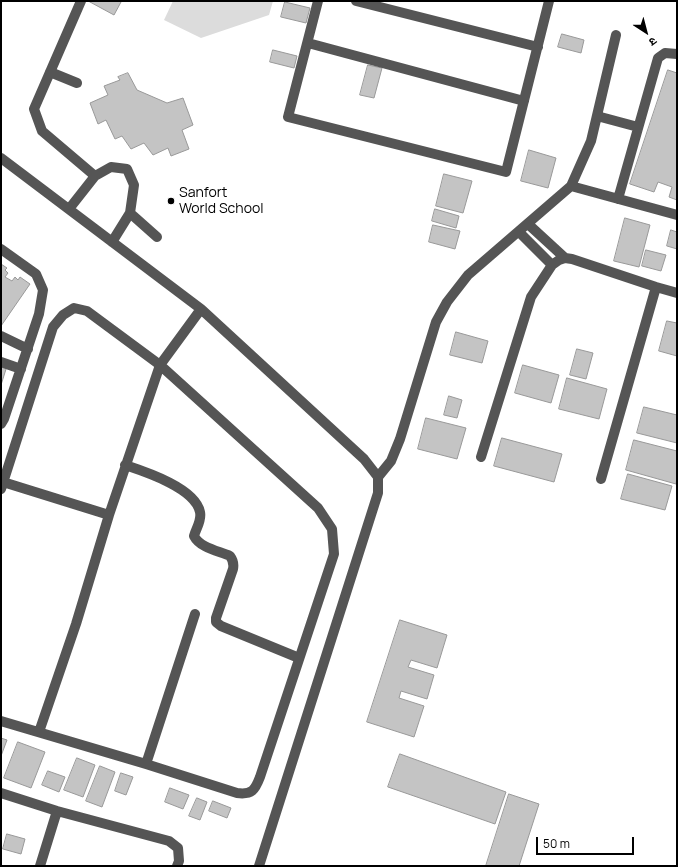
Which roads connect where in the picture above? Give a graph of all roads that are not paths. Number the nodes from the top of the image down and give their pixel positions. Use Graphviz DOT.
graph roads {
  1 [pos="81,1"];
  2 [pos="318,1"];
  3 [pos="356,1"];
  4 [pos="550,1"];
  5 [pos="616,35"];
  6 [pos="308,43"];
  7 [pos="538,47"];
  8 [pos="677,54"];
  9 [pos="50,72"];
  10 [pos="77,83"];
  11 [pos="524,101"];
  12 [pos="597,116"];
  13 [pos="638,127"];
  14 [pos="1,158"];
  15 [pos="95,176"];
  16 [pos="571,186"];
  17 [pos="618,199"];
  18 [pos="69,209"];
  19 [pos="130,213"];
  20 [pos="677,215"];
  21 [pos="528,224"];
  22 [pos="519,232"];
  23 [pos="157,237"];
  24 [pos="112,242"];
  25 [pos="1,249"];
  26 [pos="565,258"];
  27 [pos="552,265"];
  28 [pos="656,287"];
  29 [pos="677,293"];
  30 [pos="201,309"];
  31 [pos="1,336"];
  32 [pos="28,349"];
  33 [pos="1,362"];
  34 [pos="160,365"];
  35 [pos="21,369"];
  36 [pos="1,424"];
  37 [pos="481,458"];
  38 [pos="125,465"];
  39 [pos="378,477"];
  40 [pos="602,479"];
  41 [pos="2,485"];
  42 [pos="108,515"];
  43 [pos="196,614"];
  44 [pos="299,658"];
  45 [pos="1,721"];
  46 [pos="39,732"];
  47 [pos="146,764"];
  48 [pos="1,793"];
  49 [pos="57,811"];
  50 [pos="40,866"];
  51 [pos="177,866"];
  52 [pos="259,866"];
  1 -- 9 [label="street"];
  2 -- 6 [label="street"];
  3 -- 7 [label="street"];
  4 -- 7 [label="street"];
  5 -- 12 [label="street"];
  6 -- 11 [label="street"];
  6 -- 11 [label="street"];
  7 -- 11 [label="street"];
  8 -- 13 [label="street"];
  9 -- 10 [label="street"];
  9 -- 15 [label="street"];
  12 -- 13 [label="street"];
  12 -- 16 [label="street"];
  13 -- 17 [label="street"];
  14 -- 18 [label="street"];
  15 -- 18 [label="street"];
  15 -- 19 [label="street"];
  16 -- 17 [label="street"];
  16 -- 21 [label="street"];
  17 -- 20 [label="street"];
  18 -- 24 [label="street"];
  19 -- 23 [label="street"];
  19 -- 24 [label="street"];
  21 -- 22 [label="street"];
  21 -- 26 [label="street"];
  22 -- 27 [label="street"];
  22 -- 39 [label="street"];
  24 -- 30 [label="street"];
  25 -- 32 [label="street"];
  26 -- 27 [label="street"];
  26 -- 28 [label="street"];
  27 -- 37 [label="street"];
  28 -- 29 [label="street"];
  28 -- 40 [label="street"];
  30 -- 34 [label="street"];
  30 -- 39 [label="street"];
  31 -- 32 [label="street"];
  32 -- 35 [label="street"];
  33 -- 35 [label="street"];
  34 -- 38 [label="street"];
  34 -- 41 [label="street"];
  34 -- 44 [label="street"];
  35 -- 36 [label="street"];
  38 -- 42 [label="street"];
  38 -- 44 [label="street"];
  39 -- 52 [label="street"];
  41 -- 42 [label="street"];
  42 -- 46 [label="street"];
  43 -- 47 [label="street"];
  44 -- 47 [label="street"];
  45 -- 46 [label="street"];
  46 -- 47 [label="street"];
  48 -- 49 [label="street"];
  49 -- 50 [label="street"];
  49 -- 51 [label="street"];
}
